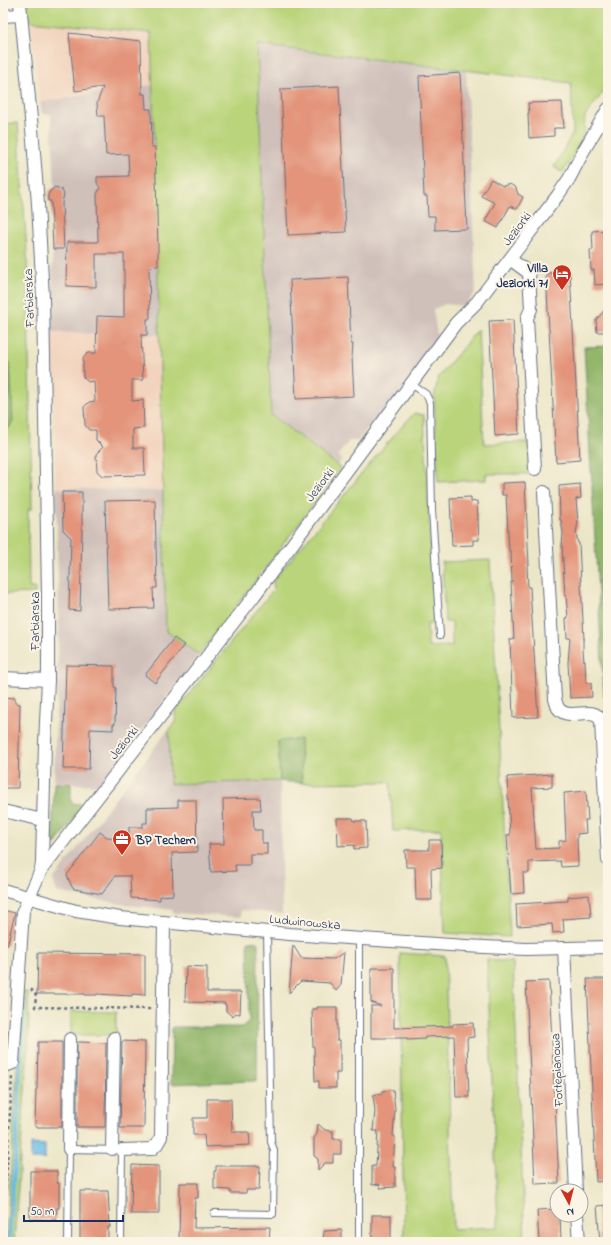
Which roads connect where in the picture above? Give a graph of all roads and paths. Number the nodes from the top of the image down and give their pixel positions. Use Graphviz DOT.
graph roads {
  1 [pos="20,9"];
  2 [pos="3,16"];
  3 [pos="608,109"];
  4 [pos="510,259"];
  5 [pos="411,384"];
  6 [pos="535,469"];
  7 [pos="544,492"];
  8 [pos="440,635"];
  9 [pos="3,678"];
  10 [pos="48,680"];
  11 [pos="3,811"];
  12 [pos="43,820"];
  13 [pos="608,860"];
  14 [pos="41,870"];
  15 [pos="3,890"];
  16 [pos="28,898"];
  17 [pos="164,922"];
  18 [pos="267,932"];
  19 [pos="359,940"];
  20 [pos="608,947"];
  21 [pos="564,948"];
  22 [pos="31,984"];
  23 [pos="153,1009"];
  24 [pos="114,1038"];
  25 [pos="70,1039"];
  26 [pos="8,1064"];
  27 [pos="69,1149"];
  28 [pos="117,1150"];
  29 [pos="576,1183"];
  30 [pos="214,1214"];
  31 [pos="578,1223"];
  32 [pos="3,1232"];
  33 [pos="3,1236"];
  34 [pos="68,1242"];
  35 [pos="121,1242"];
  36 [pos="359,1242"];
  37 [pos="579,1242"];
  1 -- 2 [label="street"];
  1 -- 10 [label="street, Farbiarska"];
  3 -- 4 [label="street, Jeziorki"];
  4 -- 5 [label="street, Jeziorki"];
  4 -- 6 [label="street"];
  5 -- 8 [label="lane"];
  5 -- 14 [label="street, Jeziorki"];
  7 -- 13 [label="street"];
  9 -- 10 [label="street"];
  10 -- 12 [label="street, Farbiarska"];
  11 -- 12 [label="street"];
  12 -- 14 [label="street, Farbiarska"];
  14 -- 16 [label="street, Farbiarska"];
  15 -- 16 [label="street, Ludwinowska"];
  16 -- 17 [label="street, Ludwinowska"];
  16 -- 26 [label="street, Farbiarska"];
  17 -- 18 [label="street, Ludwinowska"];
  17 -- 28 [label="street"];
  18 -- 19 [label="street, Ludwinowska"];
  18 -- 30 [label="lane"];
  19 -- 21 [label="street, Ludwinowska"];
  19 -- 36 [label="lane"];
  20 -- 21 [label="street, Ludwinowska"];
  21 -- 29 [label="street, Fortepianowa"];
  22 -- 23 [label="path"];
  24 -- 28 [label="street"];
  25 -- 27 [label="street"];
  26 -- 32 [label="path"];
  27 -- 28 [label="lane"];
  27 -- 34 [label="lane"];
  28 -- 35 [label="lane"];
  31 -- 37 [label="street"];
  32 -- 33 [label="path"];
}
